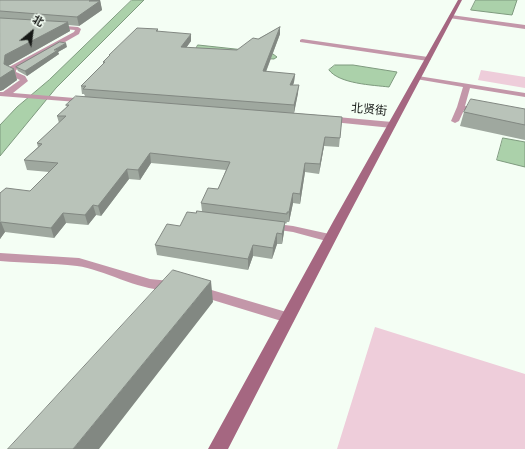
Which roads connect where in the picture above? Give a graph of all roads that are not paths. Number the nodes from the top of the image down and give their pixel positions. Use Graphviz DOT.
graph roads {
  1 [pos="460,0"];
  2 [pos="451,17"];
  3 [pos="47,26"];
  4 [pos="525,27"];
  5 [pos="302,41"];
  6 [pos="428,59"];
  7 [pos="418,78"];
  8 [pos="467,85"];
  9 [pos="2,95"];
  10 [pos="525,95"];
  11 [pos="96,102"];
  12 [pos="461,107"];
  13 [pos="490,112"];
  14 [pos="319,118"];
  15 [pos="455,121"];
  16 [pos="392,125"];
  17 [pos="255,224"];
  18 [pos="330,238"];
  19 [pos="0,258"];
  20 [pos="288,318"];
  21 [pos="218,449"];
  1 -- 2 [label="main road"];
  2 -- 4 [label="street"];
  2 -- 6 [label="main road"];
  3 -- 9 [label="street"];
  5 -- 6 [label="lane"];
  6 -- 7 [label="main road"];
  7 -- 8 [label="lane"];
  7 -- 16 [label="main road"];
  8 -- 10 [label="lane"];
  8 -- 12 [label="lane"];
  9 -- 11 [label="street"];
  12 -- 13 [label="lane"];
  12 -- 15 [label="lane"];
  14 -- 16 [label="street, 北贤街"];
  16 -- 18 [label="main road"];
  17 -- 18 [label="lane"];
  18 -- 20 [label="main road"];
  19 -- 20 [label="lane"];
  20 -- 21 [label="main road"];
}
